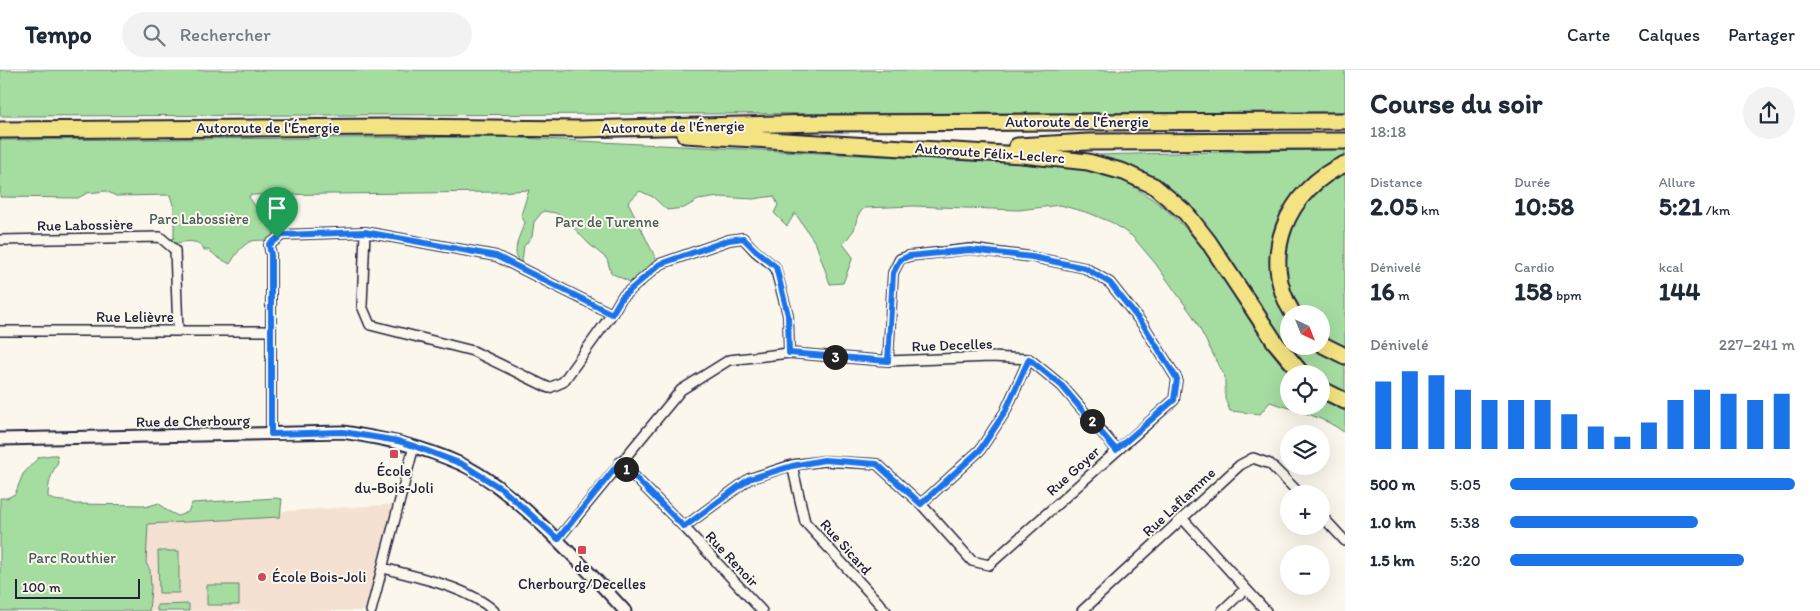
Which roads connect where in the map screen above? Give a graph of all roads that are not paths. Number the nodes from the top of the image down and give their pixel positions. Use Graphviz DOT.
graph roads {
  1 [pos="1345,121"];
  2 [pos="581,129"];
  3 [pos="0,130"];
  4 [pos="1345,141"];
  5 [pos="958,150"];
  6 [pos="1345,164"];
  7 [pos="365,232"];
  8 [pos="0,240"];
  9 [pos="1289,305"];
  10 [pos="612,314"];
  11 [pos="0,331"];
  12 [pos="178,331"];
  13 [pos="271,331"];
  14 [pos="1330,348"];
  15 [pos="789,353"];
  16 [pos="1345,356"];
  17 [pos="1029,359"];
  18 [pos="888,361"];
  19 [pos="1294,365"];
  20 [pos="1330,394"];
  21 [pos="1345,402"];
  22 [pos="271,434"];
  23 [pos="0,439"];
  24 [pos="414,446"];
  25 [pos="1116,450"];
  26 [pos="620,462"];
  27 [pos="792,466"];
  28 [pos="1291,485"];
  29 [pos="921,504"];
  30 [pos="1182,518"];
  31 [pos="1330,525"];
  32 [pos="684,527"];
  33 [pos="558,539"];
  34 [pos="1345,541"];
  35 [pos="383,568"];
  36 [pos="1246,589"];
  37 [pos="371,611"];
  38 [pos="494,611"];
  39 [pos="625,611"];
  40 [pos="762,611"];
  41 [pos="886,611"];
  42 [pos="1082,611"];
  43 [pos="1222,611"];
  44 [pos="1266,611"];
  1 -- 2 [label="highway, Autoroute de l'Énergie"];
  2 -- 3 [label="highway, Autoroute de l'Énergie"];
  2 -- 5 [label="highway, Autoroute Félix-Leclerc"];
  4 -- 5 [label="highway"];
  5 -- 19 [label="highway, Autoroute Félix-Leclerc"];
  6 -- 9 [label="highway"];
  7 -- 10 [label="street"];
  7 -- 10 [label="street"];
  7 -- 13 [label="street"];
  8 -- 12 [label="street, Rue Labossière"];
  10 -- 15 [label="street"];
  11 -- 12 [label="street, Rue Lelièvre"];
  12 -- 13 [label="street, Rue Lelièvre"];
  13 -- 22 [label="street"];
  14 -- 16 [label="highway"];
  15 -- 18 [label="street, Rue Decelles"];
  15 -- 26 [label="street, Rue Decelles"];
  17 -- 18 [label="street, Rue Decelles"];
  17 -- 25 [label="street"];
  17 -- 29 [label="street"];
  18 -- 25 [label="street, Rue Goyer"];
  20 -- 21 [label="highway"];
  22 -- 23 [label="street, Rue de Cherbourg"];
  22 -- 24 [label="street, Rue de Cherbourg"];
  24 -- 33 [label="street, Rue de Cherbourg"];
  24 -- 35 [label="street"];
  25 -- 29 [label="street, Rue Goyer"];
  26 -- 32 [label="street, Rue Renoir"];
  26 -- 33 [label="street, Rue Decelles"];
  27 -- 29 [label="street, Rue Goyer"];
  27 -- 32 [label="street, Rue Goyer"];
  27 -- 41 [label="street, Rue Sicard"];
  28 -- 30 [label="street, Rue Laflamme"];
  30 -- 36 [label="street"];
  30 -- 42 [label="street, Rue Laflamme"];
  31 -- 34 [label="street"];
  32 -- 40 [label="street, Rue Renoir"];
  33 -- 39 [label="street, Rue de Cherbourg"];
  35 -- 37 [label="street"];
  35 -- 38 [label="street"];
  36 -- 43 [label="street"];
  36 -- 44 [label="street"];
}
